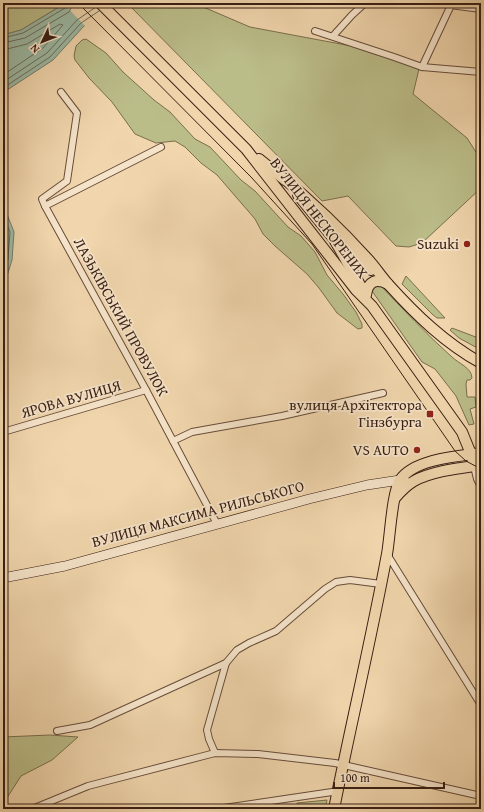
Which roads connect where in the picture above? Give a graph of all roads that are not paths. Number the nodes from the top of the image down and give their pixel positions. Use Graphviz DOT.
graph roads {
  1 [pos="100,3"];
  2 [pos="365,3"];
  3 [pos="451,4"];
  4 [pos="481,9"];
  5 [pos="315,31"];
  6 [pos="333,36"];
  7 [pos="422,67"];
  8 [pos="481,72"];
  9 [pos="61,92"];
  10 [pos="161,147"];
  11 [pos="246,149"];
  12 [pos="281,176"];
  13 [pos="274,184"];
  14 [pos="45,206"];
  15 [pos="334,239"];
  16 [pos="388,284"];
  17 [pos="366,295"];
  18 [pos="371,305"];
  19 [pos="481,363"];
  20 [pos="146,390"];
  21 [pos="383,393"];
  22 [pos="3,432"];
  23 [pos="173,441"];
  24 [pos="476,454"];
  25 [pos="477,465"];
  26 [pos="400,480"];
  27 [pos="412,482"];
  28 [pos="481,486"];
  29 [pos="395,498"];
  30 [pos="217,524"];
  31 [pos="387,554"];
  32 [pos="3,578"];
  33 [pos="381,584"];
  34 [pos="226,663"];
  35 [pos="481,705"];
  36 [pos="57,731"];
  37 [pos="215,753"];
  38 [pos="343,765"];
  39 [pos="337,793"];
  40 [pos="481,796"];
  41 [pos="32,809"];
  42 [pos="217,809"];
  43 [pos="334,809"];
  1 -- 11 [label="main road, ВУЛИЦЯ НЕСКОРЕНИХ"];
  2 -- 6 [label="street"];
  3 -- 4 [label="street"];
  3 -- 7 [label="street"];
  5 -- 6 [label="street"];
  6 -- 7 [label="street"];
  7 -- 8 [label="street"];
  9 -- 14 [label="street"];
  10 -- 14 [label="street"];
  11 -- 12 [label="main road, ВУЛИЦЯ НЕСКОРЕНИХ"];
  11 -- 13 [label="main road, ВУЛИЦЯ НЕСКОРЕНИХ"];
  12 -- 15 [label="main road, ВУЛИЦЯ НЕСКОРЕНИХ"];
  12 -- 16 [label="main road"];
  13 -- 15 [label="main road"];
  13 -- 18 [label="main road, ВУЛИЦЯ НЕСКОРЕНИХ"];
  14 -- 20 [label="street, ЛАЗЬКІВСЬКИЙ ПРОВУЛОК"];
  15 -- 16 [label="main road"];
  15 -- 17 [label="main road, ВУЛИЦЯ НЕСКОРЕНИХ"];
  16 -- 17 [label="main road"];
  16 -- 19 [label="main road"];
  17 -- 18 [label="main road, ВУЛИЦЯ НЕСКОРЕНИХ"];
  18 -- 24 [label="main road, ВУЛИЦЯ НЕСКОРЕНИХ"];
  20 -- 22 [label="street, ЯРОВА ВУЛИЦЯ"];
  20 -- 23 [label="street, ЛАЗЬКІВСЬКИЙ ПРОВУЛОК"];
  21 -- 23 [label="street"];
  23 -- 30 [label="street, ЛАЗЬКІВСЬКИЙ ПРОВУЛОК"];
  24 -- 25 [label="main road, ВУЛИЦЯ НЕСКОРЕНИХ"];
  24 -- 26 [label="main road"];
  25 -- 27 [label="main road, ВУЛИЦЯ МАКСИМА РИЛЬСЬКОГО"];
  25 -- 28 [label="street"];
  26 -- 27 [label="main road, ВУЛИЦЯ МАКСИМА РИЛЬСЬКОГО"];
  26 -- 29 [label="main road"];
  26 -- 30 [label="main road, ВУЛИЦЯ МАКСИМА РИЛЬСЬКОГО"];
  27 -- 29 [label="main road, ВУЛИЦЯ МАКСИМА РИЛЬСЬКОГО"];
  29 -- 31 [label="main road"];
  30 -- 32 [label="main road, ВУЛИЦЯ МАКСИМА РИЛЬСЬКОГО"];
  31 -- 33 [label="main road"];
  31 -- 35 [label="street"];
  33 -- 34 [label="street"];
  33 -- 38 [label="main road"];
  34 -- 36 [label="street"];
  34 -- 37 [label="street"];
  37 -- 38 [label="street"];
  37 -- 41 [label="street"];
  38 -- 39 [label="main road"];
  38 -- 40 [label="street"];
  39 -- 42 [label="street"];
  39 -- 43 [label="main road"];
}
